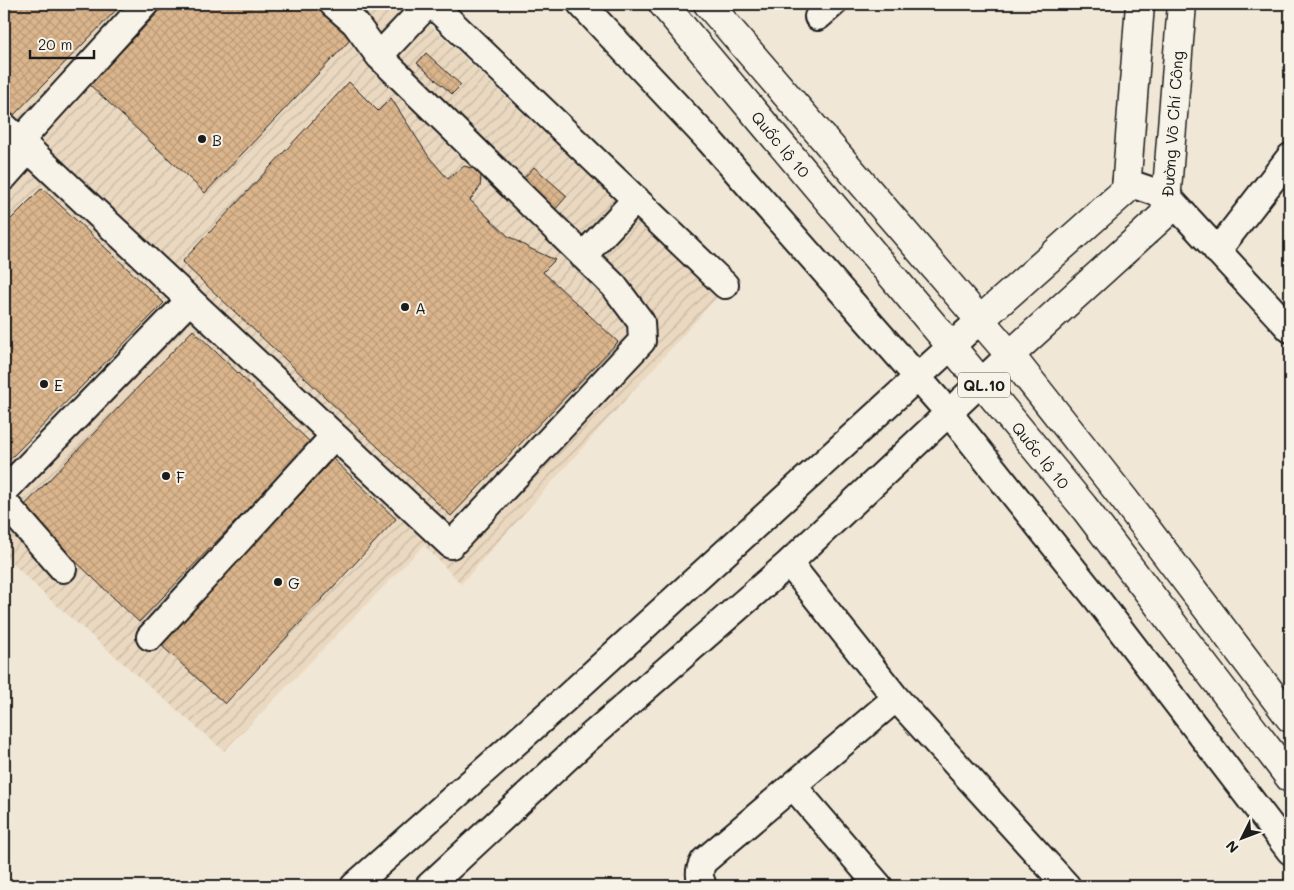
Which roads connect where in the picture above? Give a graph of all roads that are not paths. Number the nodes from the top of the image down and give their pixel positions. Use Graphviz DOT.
graph roads {
  1 [pos="145,4"];
  2 [pos="333,4"];
  3 [pos="428,4"];
  4 [pos="432,4"];
  5 [pos="581,4"];
  6 [pos="663,4"];
  7 [pos="708,4"];
  8 [pos="1140,4"];
  9 [pos="1182,4"];
  10 [pos="379,56"];
  11 [pos="18,138"];
  12 [pos="1290,157"];
  13 [pos="4,177"];
  14 [pos="1126,182"];
  15 [pos="1167,196"];
  16 [pos="636,199"];
  17 [pos="1217,251"];
  18 [pos="583,256"];
  19 [pos="725,285"];
  20 [pos="190,300"];
  21 [pos="980,320"];
  22 [pos="1290,329"];
  23 [pos="951,346"];
  24 [pos="1010,355"];
  25 [pos="917,377"];
  26 [pos="982,382"];
  27 [pos="948,412"];
  28 [pos="334,436"];
  29 [pos="4,491"];
  30 [pos="4,502"];
  31 [pos="789,563"];
  32 [pos="63,568"];
  33 [pos="150,637"];
  34 [pos="896,698"];
  35 [pos="1290,718"];
  36 [pos="1290,778"];
  37 [pos="793,786"];
  38 [pos="1290,851"];
  39 [pos="354,886"];
  40 [pos="429,886"];
  41 [pos="702,886"];
  42 [pos="879,886"];
  43 [pos="1067,886"];
  1 -- 11 [label="street"];
  2 -- 10 [label="street"];
  3 -- 10 [label="street"];
  4 -- 16 [label="street"];
  5 -- 25 [label="street"];
  6 -- 23 [label="main road, Quốc lộ 10 / QL.10"];
  7 -- 21 [label="main road, QL.10"];
  8 -- 14 [label="main road"];
  9 -- 15 [label="main road, Đường Võ Chí Công"];
  10 -- 18 [label="street"];
  11 -- 13 [label="street"];
  11 -- 20 [label="street"];
  12 -- 17 [label="street"];
  14 -- 15 [label="street"];
  14 -- 21 [label="main road"];
  15 -- 17 [label="street"];
  15 -- 24 [label="main road, Đường Võ Chí Công"];
  16 -- 18 [label="street"];
  16 -- 19 [label="street"];
  17 -- 22 [label="street"];
  18 -- 28 [label="street"];
  20 -- 28 [label="street"];
  20 -- 29 [label="street"];
  21 -- 23 [label="street"];
  21 -- 24 [label="main road, QL.10"];
  23 -- 25 [label="street"];
  23 -- 26 [label="main road, Quốc lộ 10 / QL.10"];
  24 -- 26 [label="street"];
  24 -- 35 [label="main road, QL.10"];
  25 -- 27 [label="street"];
  25 -- 39 [label="street"];
  26 -- 27 [label="street"];
  26 -- 36 [label="main road, Quốc lộ 10 / QL.10"];
  27 -- 31 [label="street"];
  27 -- 38 [label="street"];
  28 -- 33 [label="street"];
  30 -- 32 [label="street"];
  31 -- 34 [label="street"];
  31 -- 40 [label="street"];
  34 -- 37 [label="street"];
  34 -- 43 [label="street"];
  37 -- 41 [label="street"];
  37 -- 42 [label="street"];
}
